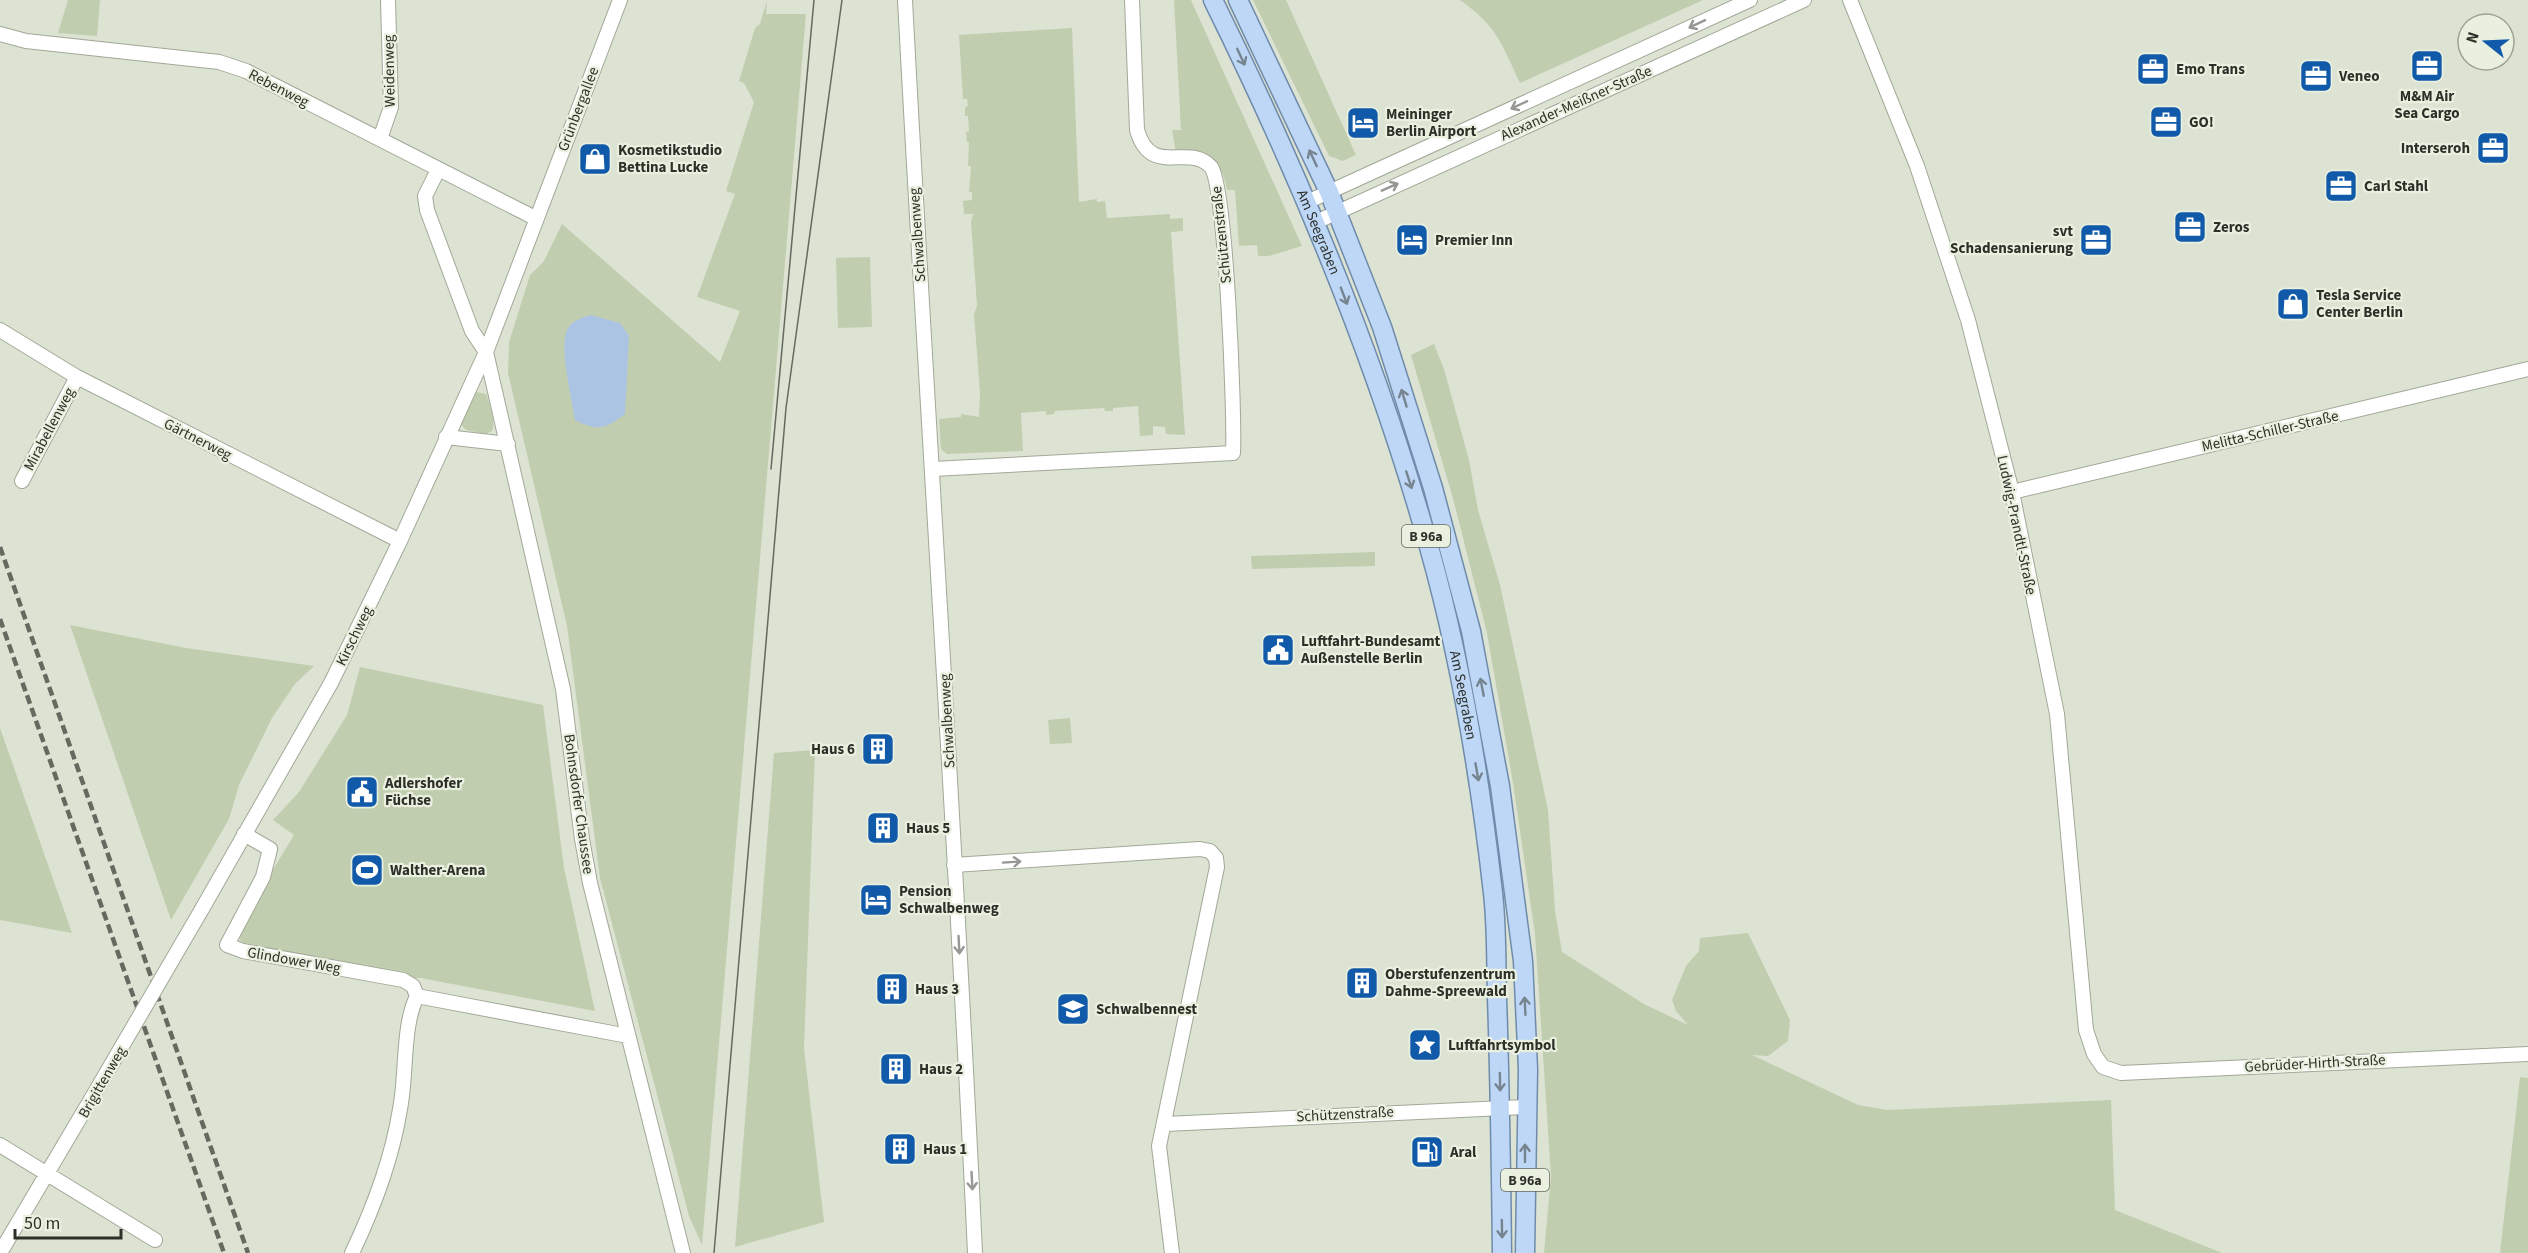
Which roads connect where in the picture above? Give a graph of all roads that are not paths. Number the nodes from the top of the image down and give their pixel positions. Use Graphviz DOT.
graph roads {
  1 [pos="388,0"];
  2 [pos="620,0"];
  3 [pos="905,0"];
  4 [pos="1132,0"];
  5 [pos="1214,0"];
  6 [pos="1238,0"];
  7 [pos="1750,0"];
  8 [pos="1804,0"];
  9 [pos="1851,0"];
  10 [pos="0,34"];
  11 [pos="380,139"];
  12 [pos="438,170"];
  13 [pos="1329,192"];
  14 [pos="1307,202"];
  15 [pos="1337,212"];
  16 [pos="535,218"];
  17 [pos="1316,222"];
  18 [pos="0,330"];
  19 [pos="486,352"];
  20 [pos="2528,369"];
  21 [pos="76,377"];
  22 [pos="446,437"];
  23 [pos="508,444"];
  24 [pos="933,469"];
  25 [pos="22,481"];
  26 [pos="2012,492"];
  27 [pos="400,541"];
  28 [pos="244,834"];
  29 [pos="954,866"];
  30 [pos="202,909"];
  31 [pos="417,996"];
  32 [pos="628,1036"];
  33 [pos="2528,1054"];
  34 [pos="2103,1067"];
  35 [pos="1500,1107"];
  36 [pos="1526,1107"];
  37 [pos="1165,1124"];
  38 [pos="0,1145"];
  39 [pos="48,1175"];
  40 [pos="155,1240"];
  41 [pos="0,1253"];
  42 [pos="352,1253"];
  43 [pos="683,1253"];
  44 [pos="975,1253"];
  45 [pos="1172,1253"];
  46 [pos="1502,1253"];
  47 [pos="1525,1253"];
  1 -- 11 [label="street, Weidenweg"];
  2 -- 16 [label="street, Grünbergallee"];
  3 -- 24 [label="street, Schwalbenweg"];
  4 -- 24 [label="street, Schützenstraße"];
  5 -- 14 [label="main road, Am Seegraben / B 96a, one-way"];
  13 -- 6 [label="main road, Am Seegraben / B 96a, one-way"];
  7 -- 13 [label="street, Alexander-Meißner-Straße, one-way"];
  15 -- 8 [label="street, Alexander-Meißner-Straße, one-way"];
  9 -- 26 [label="street, Ludwig-Prandtl-Straße"];
  10 -- 11 [label="street, Rebenweg"];
  11 -- 12 [label="street, Rebenweg"];
  12 -- 16 [label="street, Rebenweg"];
  12 -- 19 [label="street"];
  13 -- 14 [label="street, Alexander-Meißner-Straße"];
  13 -- 15 [label="main road, Am Seegraben / B 96a"];
  14 -- 17 [label="main road, Am Seegraben / B 96a"];
  15 -- 17 [label="street, Alexander-Meißner-Straße"];
  36 -- 15 [label="main road, Am Seegraben / B 96a, one-way"];
  16 -- 19 [label="street, Kirschweg"];
  17 -- 35 [label="main road, Am Seegraben / B 96a, one-way"];
  18 -- 21 [label="street, Gärtnerweg"];
  19 -- 22 [label="street, Kirschweg"];
  19 -- 23 [label="street, Bohnsdorfer Chaussee"];
  20 -- 26 [label="street, Melitta-Schiller-Straße"];
  21 -- 25 [label="street, Mirabellenweg"];
  21 -- 27 [label="street, Gärtnerweg"];
  22 -- 23 [label="street"];
  22 -- 27 [label="street, Kirschweg"];
  23 -- 32 [label="street, Bohnsdorfer Chaussee"];
  24 -- 29 [label="street, Schwalbenweg"];
  26 -- 34 [label="street, Ludwig-Prandtl-Straße"];
  27 -- 28 [label="street, Kirschweg"];
  28 -- 30 [label="street, Kirschweg"];
  28 -- 31 [label="street, Glindower Weg"];
  29 -- 37 [label="street, one-way"];
  29 -- 44 [label="street, Schwalbenweg, one-way"];
  30 -- 39 [label="street, Brigittenweg, bridge"];
  31 -- 32 [label="street, Glindower Weg"];
  31 -- 42 [label="street"];
  32 -- 43 [label="street, Bohnsdorfer Chaussee"];
  33 -- 34 [label="street, Gebrüder-Hirth-Straße"];
  35 -- 36 [label="street, Schützenstraße"];
  35 -- 37 [label="street, Schützenstraße"];
  35 -- 46 [label="main road, Am Seegraben / B 96a, one-way"];
  47 -- 36 [label="main road, Am Seegraben / B 96a, one-way"];
  37 -- 45 [label="street"];
  38 -- 39 [label="street"];
  39 -- 40 [label="street"];
  39 -- 41 [label="street, Brigittenweg"];
}
